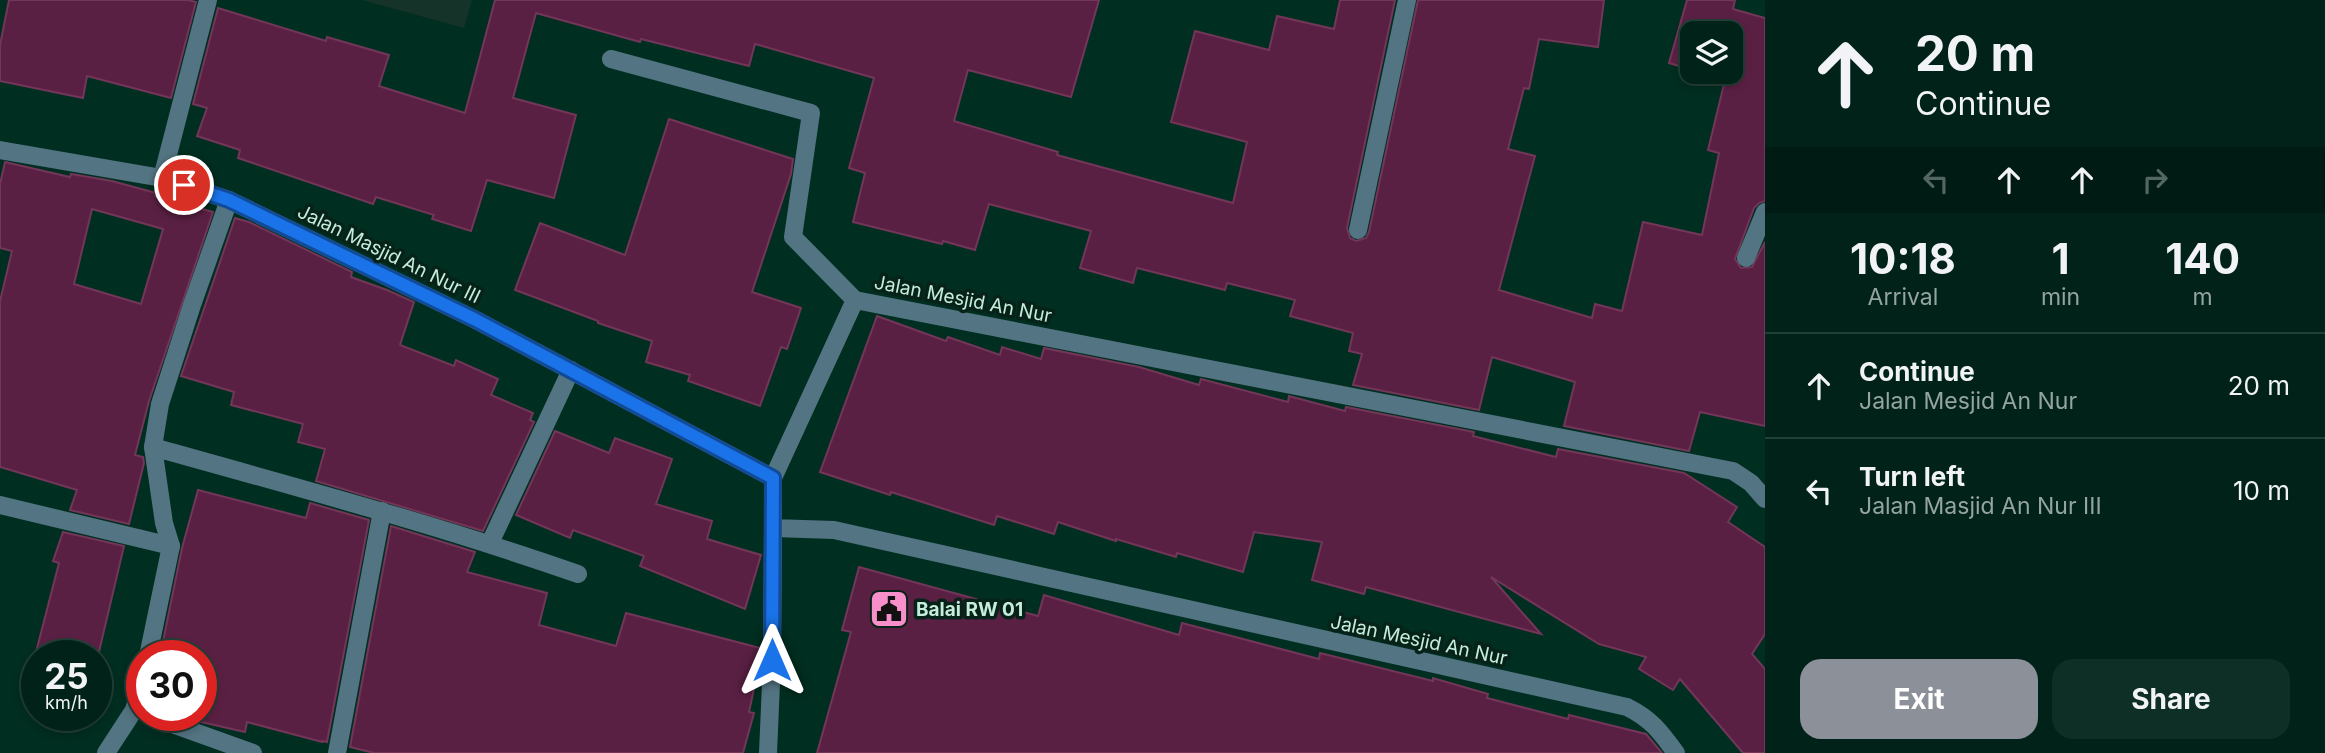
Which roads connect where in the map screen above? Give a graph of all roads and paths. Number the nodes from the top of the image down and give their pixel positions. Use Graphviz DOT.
graph roads {
  1 [pos="208,0"];
  2 [pos="1407,0"];
  3 [pos="611,59"];
  4 [pos="0,150"];
  5 [pos="162,178"];
  6 [pos="229,200"];
  7 [pos="1765,212"];
  8 [pos="1358,230"];
  9 [pos="1746,258"];
  10 [pos="855,300"];
  11 [pos="571,370"];
  12 [pos="153,447"];
  13 [pos="773,478"];
  14 [pos="1765,499"];
  15 [pos="0,505"];
  16 [pos="382,511"];
  17 [pos="773,528"];
  18 [pos="490,543"];
  19 [pos="171,546"];
  20 [pos="578,574"];
  21 [pos="151,640"];
  22 [pos="126,731"];
  23 [pos="192,731"];
  24 [pos="107,753"];
  25 [pos="253,753"];
  26 [pos="337,753"];
  27 [pos="768,753"];
  28 [pos="1676,753"];
  1 -- 5 [label="street"];
  2 -- 8 [label="street"];
  3 -- 10 [label="street"];
  4 -- 5 [label="street, Jalan Masjid An Nur III"];
  5 -- 6 [label="street, Jalan Masjid An Nur III"];
  6 -- 11 [label="street, Jalan Masjid An Nur III"];
  6 -- 12 [label="street"];
  7 -- 9 [label="street"];
  10 -- 13 [label="street, Jalan Mesjid An Nur"];
  10 -- 14 [label="street, Jalan Mesjid An Nur"];
  11 -- 13 [label="street, Jalan Masjid An Nur III"];
  11 -- 18 [label="street"];
  12 -- 16 [label="street"];
  12 -- 19 [label="street"];
  13 -- 17 [label="street, Jalan Mesjid An Nur"];
  15 -- 19 [label="street"];
  16 -- 18 [label="street"];
  16 -- 26 [label="street"];
  17 -- 27 [label="street"];
  17 -- 28 [label="street, Jalan Mesjid An Nur"];
  18 -- 20 [label="street"];
  19 -- 21 [label="street"];
  22 -- 24 [label="street"];
  23 -- 25 [label="street"];
}
